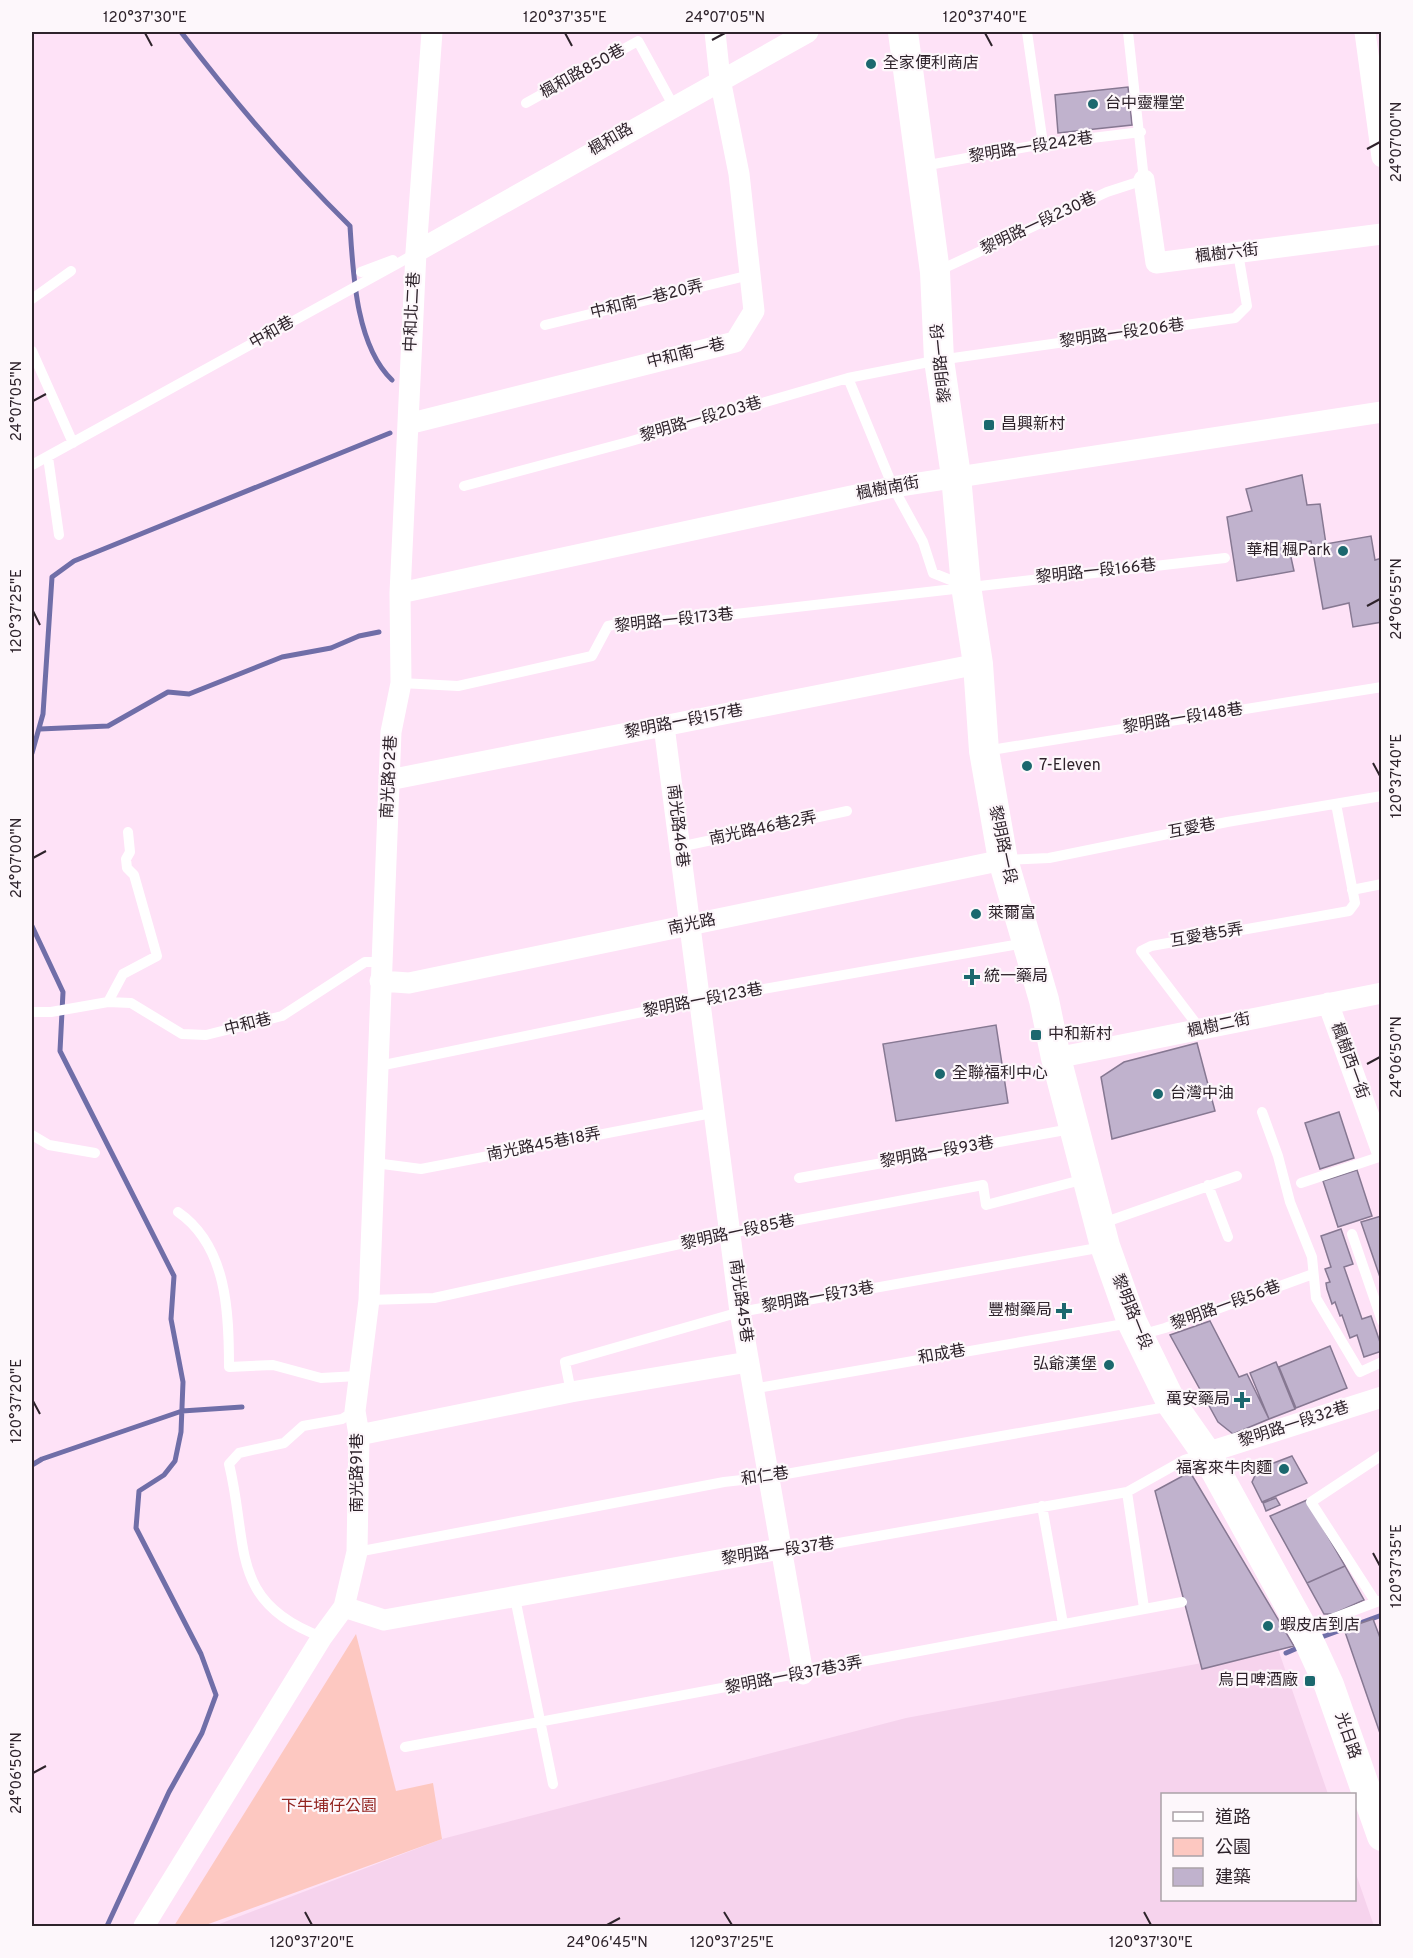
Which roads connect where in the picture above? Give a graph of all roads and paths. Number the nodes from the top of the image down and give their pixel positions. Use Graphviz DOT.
graph roads {
  1 [pos="432,32"];
  2 [pos="715,32"];
  3 [pos="808,32"];
  4 [pos="903,32"];
  5 [pos="1027,32"];
  6 [pos="1128,32"];
  7 [pos="1365,32"];
  8 [pos="720,79"];
  9 [pos="526,103"];
  10 [pos="673,105"];
  11 [pos="1141,132"];
  12 [pos="1043,144"];
  13 [pos="1382,157"];
  14 [pos="922,166"];
  15 [pos="1144,180"];
  16 [pos="1382,234"];
  17 [pos="1238,253"];
  18 [pos="415,254"];
  19 [pos="71,271"];
  20 [pos="361,272"];
  21 [pos="935,272"];
  22 [pos="750,275"];
  23 [pos="32,299"];
  24 [pos="545,325"];
  25 [pos="32,351"];
  26 [pos="939,360"];
  27 [pos="848,378"];
  28 [pos="1382,412"];
  29 [pos="408,424"];
  30 [pos="73,443"];
  31 [pos="48,457"];
  32 [pos="32,465"];
  33 [pos="956,477"];
  34 [pos="464,486"];
  35 [pos="893,488"];
  36 [pos="59,535"];
  37 [pos="1226,558"];
  38 [pos="966,586"];
  39 [pos="400,593"];
  40 [pos="978,664"];
  41 [pos="401,683"];
  42 [pos="1382,687"];
  43 [pos="664,726"];
  44 [pos="984,751"];
  45 [pos="389,780"];
  46 [pos="1382,796"];
  47 [pos="1336,804"];
  48 [pos="847,811"];
  49 [pos="128,832"];
  50 [pos="679,847"];
  51 [pos="1003,860"];
  52 [pos="1382,884"];
  53 [pos="1352,890"];
  54 [pos="689,926"];
  55 [pos="1028,942"];
  56 [pos="381,972"];
  57 [pos="1382,993"];
  58 [pos="701,1000"];
  59 [pos="108,1002"];
  60 [pos="1328,1003"];
  61 [pos="32,1012"];
  62 [pos="1201,1030"];
  63 [pos="1056,1058"];
  64 [pos="379,1066"];
  65 [pos="1262,1112"];
  66 [pos="712,1113"];
  67 [pos="1074,1128"];
  68 [pos="32,1135"];
  69 [pos="95,1153"];
  70 [pos="1382,1154"];
  71 [pos="375,1163"];
  72 [pos="1237,1176"];
  73 [pos="799,1178"];
  74 [pos="1088,1178"];
  75 [pos="1301,1183"];
  76 [pos="1208,1185"];
  77 [pos="178,1212"];
  78 [pos="730,1233"];
  79 [pos="1352,1233"];
  80 [pos="1102,1235"];
  81 [pos="1228,1237"];
  82 [pos="1312,1274"];
  83 [pos="369,1300"];
  84 [pos="740,1312"];
  85 [pos="1382,1321"];
  86 [pos="1135,1329"];
  87 [pos="748,1362"];
  88 [pos="1382,1362"];
  89 [pos="358,1376"];
  90 [pos="752,1389"];
  91 [pos="572,1392"];
  92 [pos="1382,1397"];
  93 [pos="1173,1406"];
  94 [pos="355,1411"];
  95 [pos="359,1435"];
  96 [pos="1206,1453"];
  97 [pos="1382,1455"];
  98 [pos="769,1477"];
  99 [pos="1127,1492"];
  100 [pos="1042,1506"];
  101 [pos="780,1549"];
  102 [pos="357,1552"];
  103 [pos="515,1598"];
  104 [pos="1378,1601"];
  105 [pos="1182,1602"];
  106 [pos="344,1607"];
  107 [pos="1144,1608"];
  108 [pos="1063,1624"];
  109 [pos="322,1637"];
  110 [pos="1305,1638"];
  111 [pos="803,1674"];
  112 [pos="540,1723"];
  113 [pos="405,1747"];
  114 [pos="553,1784"];
  115 [pos="1382,1836"];
  116 [pos="144,1926"];
  1 -- 18 [label="street, 中和北二巷"];
  2 -- 8 [label="street, 中和南一巷"];
  3 -- 8 [label="street, 楓和路"];
  4 -- 14 [label="main road, 黎明路一段"];
  5 -- 12 [label="lane"];
  6 -- 11 [label="lane"];
  7 -- 13 [label="street"];
  8 -- 10 [label="street, 楓和路"];
  8 -- 22 [label="street, 中和南一巷"];
  9 -- 10 [label="lane, 楓和路850巷"];
  10 -- 18 [label="street, 楓和路"];
  11 -- 12 [label="lane, 黎明路一段242巷"];
  11 -- 15 [label="lane"];
  12 -- 14 [label="lane, 黎明路一段242巷"];
  14 -- 21 [label="main road, 黎明路一段"];
  15 -- 17 [label="street, 楓樹六街"];
  15 -- 21 [label="lane, 黎明路一段230巷"];
  16 -- 17 [label="street, 楓樹六街"];
  17 -- 26 [label="lane, 黎明路一段206巷"];
  18 -- 20 [label="lane"];
  18 -- 29 [label="street, 中和北二巷"];
  18 -- 30 [label="lane, 中和巷"];
  19 -- 23 [label="lane"];
  21 -- 26 [label="main road, 黎明路一段"];
  22 -- 24 [label="lane, 中和南一巷20弄"];
  22 -- 29 [label="street, 中和南一巷"];
  25 -- 30 [label="lane"];
  26 -- 27 [label="lane, 黎明路一段203巷"];
  26 -- 33 [label="main road, 黎明路一段"];
  27 -- 34 [label="lane, 黎明路一段203巷"];
  27 -- 35 [label="lane"];
  28 -- 33 [label="street, 楓樹南街"];
  29 -- 39 [label="street, 中和北二巷"];
  30 -- 31 [label="lane, 中和巷"];
  31 -- 32 [label="lane, 中和巷"];
  31 -- 36 [label="lane"];
  33 -- 35 [label="street, 楓樹南街"];
  33 -- 38 [label="main road, 黎明路一段"];
  35 -- 38 [label="lane"];
  35 -- 39 [label="street, 楓樹南街"];
  37 -- 38 [label="lane, 黎明路一段166巷"];
  38 -- 40 [label="main road, 黎明路一段"];
  38 -- 41 [label="lane, 黎明路一段173巷"];
  39 -- 41 [label="street, 南光路92巷"];
  40 -- 43 [label="street, 黎明路一段157巷"];
  40 -- 44 [label="main road, 黎明路一段"];
  41 -- 45 [label="street, 南光路92巷"];
  42 -- 44 [label="lane, 黎明路一段148巷"];
  43 -- 45 [label="street, 黎明路一段157巷"];
  43 -- 50 [label="street, 南光路46巷"];
  44 -- 51 [label="main road, 黎明路一段"];
  45 -- 56 [label="street, 南光路92巷"];
  46 -- 47 [label="lane, 互愛巷"];
  47 -- 51 [label="lane, 互愛巷"];
  47 -- 53 [label="lane"];
  48 -- 50 [label="lane, 南光路46巷2弄"];
  49 -- 59 [label="lane"];
  50 -- 54 [label="street, 南光路46巷"];
  51 -- 54 [label="street, 南光路"];
  51 -- 55 [label="main road, 黎明路一段"];
  52 -- 53 [label="lane"];
  53 -- 62 [label="lane, 互愛巷5弄"];
  54 -- 56 [label="street, 南光路"];
  54 -- 58 [label="street, 南光路45巷"];
  55 -- 58 [label="lane, 黎明路一段123巷"];
  55 -- 63 [label="main road, 黎明路一段"];
  56 -- 59 [label="lane, 中和巷"];
  56 -- 64 [label="street, 南光路91巷"];
  57 -- 60 [label="street, 楓樹二街"];
  58 -- 64 [label="lane, 黎明路一段123巷"];
  58 -- 66 [label="street, 南光路45巷"];
  59 -- 61 [label="lane, 中和巷"];
  60 -- 62 [label="street, 楓樹二街"];
  60 -- 70 [label="street, 楓樹西一街"];
  62 -- 63 [label="street, 楓樹二街"];
  63 -- 67 [label="main road, 黎明路一段"];
  64 -- 71 [label="street, 南光路91巷"];
  65 -- 82 [label="lane"];
  66 -- 71 [label="lane, 南光路45巷18弄"];
  66 -- 78 [label="street, 南光路45巷"];
  67 -- 73 [label="lane, 黎明路一段93巷"];
  67 -- 74 [label="main road, 黎明路一段"];
  68 -- 69 [label="lane"];
  70 -- 75 [label="lane"];
  71 -- 83 [label="street, 南光路91巷"];
  72 -- 76 [label="lane, 黎明路一段73巷"];
  74 -- 78 [label="lane, 黎明路一段85巷"];
  74 -- 80 [label="main road, 黎明路一段"];
  76 -- 80 [label="lane, 黎明路一段73巷"];
  76 -- 81 [label="lane"];
  77 -- 89 [label="lane"];
  78 -- 83 [label="lane, 黎明路一段85巷"];
  78 -- 84 [label="street, 南光路45巷"];
  79 -- 85 [label="lane"];
  80 -- 84 [label="lane, 黎明路一段73巷"];
  80 -- 86 [label="main road, 黎明路一段"];
  82 -- 86 [label="lane, 黎明路一段56巷"];
  82 -- 88 [label="lane"];
  83 -- 89 [label="street, 南光路91巷"];
  84 -- 87 [label="street, 南光路45巷"];
  84 -- 91 [label="lane, 黎明路一段73巷"];
  86 -- 90 [label="lane, 和成巷"];
  86 -- 93 [label="main road, 黎明路一段"];
  87 -- 90 [label="street, 南光路45巷"];
  87 -- 91 [label="street"];
  89 -- 94 [label="street, 南光路91巷"];
  90 -- 98 [label="street, 南光路45巷"];
  91 -- 95 [label="street"];
  92 -- 96 [label="street, 黎明路一段32巷"];
  93 -- 96 [label="main road, 黎明路一段"];
  93 -- 98 [label="lane, 和仁巷"];
  94 -- 95 [label="street, 南光路91巷"];
  94 -- 109 [label="lane"];
  95 -- 102 [label="street, 南光路91巷"];
  96 -- 99 [label="lane, 黎明路一段37巷"];
  96 -- 110 [label="main road, 黎明路一段"];
  97 -- 104 [label="lane"];
  98 -- 101 [label="street, 南光路45巷"];
  98 -- 102 [label="lane, 和仁巷"];
  99 -- 100 [label="lane, 黎明路一段37巷"];
  99 -- 107 [label="lane"];
  100 -- 101 [label="lane, 黎明路一段37巷"];
  100 -- 108 [label="lane"];
  101 -- 103 [label="street, 黎明路一段37巷"];
  101 -- 111 [label="street, 南光路45巷"];
  102 -- 106 [label="street, 南光路91巷"];
  103 -- 106 [label="street, 黎明路一段37巷"];
  103 -- 112 [label="lane"];
  104 -- 110 [label="lane"];
  105 -- 107 [label="lane, 黎明路一段37巷3弄"];
  106 -- 109 [label="street, 南光路91巷"];
  107 -- 108 [label="lane, 黎明路一段37巷3弄"];
  108 -- 111 [label="lane, 黎明路一段37巷3弄"];
  109 -- 116 [label="street, 南光路91巷"];
  110 -- 115 [label="main road, 光日路"];
  111 -- 112 [label="lane, 黎明路一段37巷3弄"];
  112 -- 113 [label="lane, 黎明路一段37巷3弄"];
  112 -- 114 [label="lane"];
}
